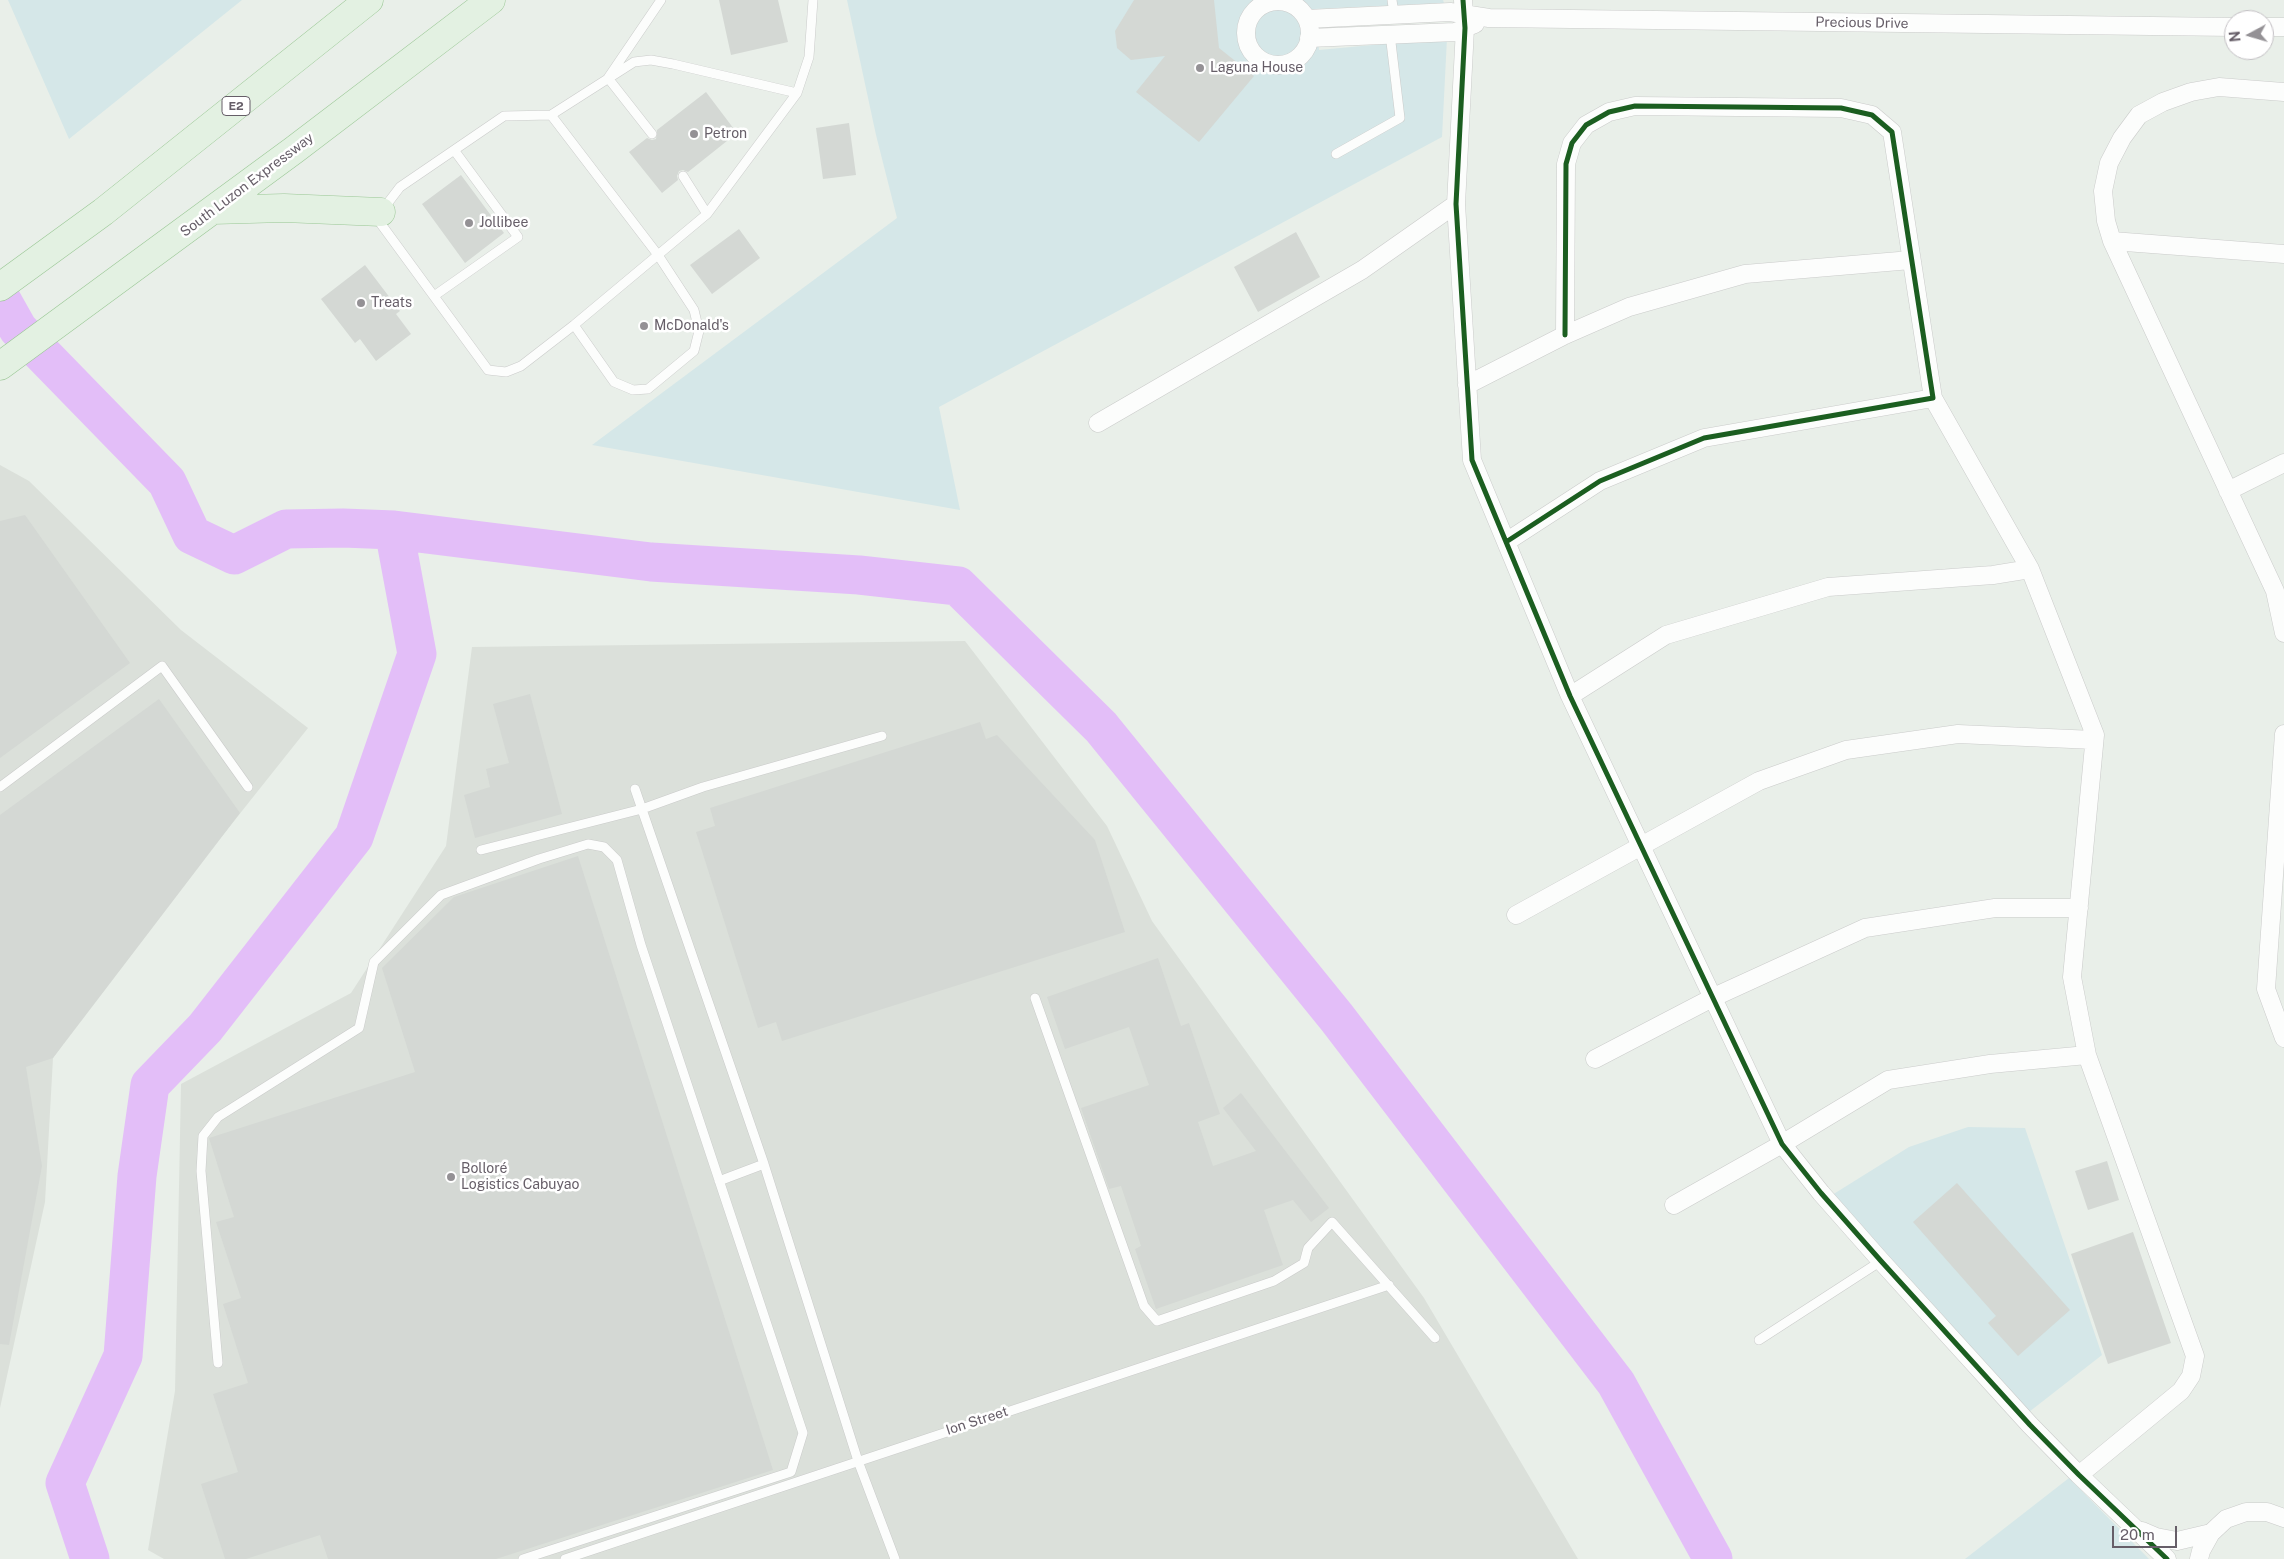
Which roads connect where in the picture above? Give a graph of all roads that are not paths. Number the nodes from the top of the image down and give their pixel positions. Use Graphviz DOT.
graph roads {
  1 [pos="369,0"];
  2 [pos="491,0"];
  3 [pos="661,0"];
  4 [pos="813,0"];
  5 [pos="1393,7"];
  6 [pos="1464,14"];
  7 [pos="1307,19"];
  8 [pos="2224,27"];
  9 [pos="1390,34"];
  10 [pos="1309,38"];
  11 [pos="608,78"];
  12 [pos="2284,92"];
  13 [pos="797,93"];
  14 [pos="551,115"];
  15 [pos="652,134"];
  16 [pos="454,150"];
  17 [pos="1336,154"];
  18 [pos="683,176"];
  19 [pos="1456,204"];
  20 [pos="213,210"];
  21 [pos="380,212"];
  22 [pos="708,214"];
  23 [pos="2112,240"];
  24 [pos="2284,254"];
  25 [pos="658,255"];
  26 [pos="1911,260"];
  27 [pos="0,287"];
  28 [pos="434,296"];
  29 [pos="574,324"];
  30 [pos="1565,334"];
  31 [pos="0,366"];
  32 [pos="1467,385"];
  33 [pos="1933,398"];
  34 [pos="1098,423"];
  35 [pos="2284,463"];
  36 [pos="2228,491"];
  37 [pos="1506,542"];
  38 [pos="2030,569"];
  39 [pos="2284,634"];
  40 [pos="1570,696"];
  41 [pos="2284,734"];
  42 [pos="882,736"];
  43 [pos="2094,740"];
  44 [pos="0,787"];
  45 [pos="248,787"];
  46 [pos="635,789"];
  47 [pos="642,809"];
  48 [pos="1642,844"];
  49 [pos="2280,849"];
  50 [pos="482,850"];
  51 [pos="2079,908"];
  52 [pos="1516,915"];
  53 [pos="1714,997"];
  54 [pos="1035,998"];
  55 [pos="2284,1038"];
  56 [pos="2087,1055"];
  57 [pos="1595,1059"];
  58 [pos="1782,1144"];
  59 [pos="764,1164"];
  60 [pos="719,1181"];
  61 [pos="1674,1205"];
  62 [pos="1880,1261"];
  63 [pos="1389,1285"];
  64 [pos="1435,1338"];
  65 [pos="1760,1340"];
  66 [pos="218,1363"];
  67 [pos="858,1461"];
  68 [pos="2079,1475"];
  69 [pos="2284,1508"];
  70 [pos="2267,1512"];
  71 [pos="2284,1518"];
  72 [pos="2134,1528"];
  73 [pos="2211,1533"];
  74 [pos="523,1559"];
  75 [pos="565,1559"];
  76 [pos="895,1559"];
  77 [pos="2167,1559"];
  78 [pos="2199,1559"];
  1 -- 27 [label="highway, E2"];
  2 -- 20 [label="highway, South Luzon Expressway"];
  3 -- 11 [label="lane"];
  4 -- 13 [label="lane"];
  5 -- 6 [label="street"];
  5 -- 7 [label="street"];
  6 -- 8 [label="street, Precious Drive"];
  6 -- 9 [label="street"];
  6 -- 19 [label="street"];
  7 -- 10 [label="street"];
  7 -- 10 [label="street"];
  9 -- 10 [label="street"];
  9 -- 17 [label="lane"];
  11 -- 13 [label="lane"];
  11 -- 14 [label="lane"];
  11 -- 15 [label="lane"];
  12 -- 23 [label="street"];
  13 -- 22 [label="lane"];
  14 -- 16 [label="lane"];
  14 -- 25 [label="lane"];
  16 -- 21 [label="lane"];
  16 -- 28 [label="lane"];
  18 -- 22 [label="lane"];
  19 -- 32 [label="street"];
  19 -- 34 [label="street"];
  20 -- 21 [label="highway"];
  20 -- 31 [label="highway, South Luzon Expressway"];
  21 -- 28 [label="lane"];
  22 -- 25 [label="lane"];
  23 -- 24 [label="street"];
  23 -- 36 [label="street"];
  25 -- 29 [label="lane"];
  25 -- 29 [label="lane"];
  26 -- 30 [label="street"];
  26 -- 30 [label="street"];
  26 -- 33 [label="street"];
  28 -- 29 [label="lane"];
  30 -- 32 [label="street"];
  32 -- 37 [label="street"];
  33 -- 37 [label="street"];
  33 -- 38 [label="street"];
  35 -- 36 [label="street"];
  36 -- 39 [label="street"];
  37 -- 40 [label="street"];
  38 -- 40 [label="street"];
  38 -- 43 [label="street"];
  40 -- 48 [label="street"];
  41 -- 49 [label="street"];
  42 -- 47 [label="lane"];
  43 -- 48 [label="street"];
  43 -- 51 [label="street"];
  44 -- 45 [label="lane"];
  46 -- 47 [label="lane"];
  47 -- 50 [label="lane"];
  47 -- 59 [label="lane"];
  48 -- 52 [label="street"];
  48 -- 53 [label="street"];
  49 -- 55 [label="street"];
  51 -- 53 [label="street"];
  51 -- 56 [label="street"];
  53 -- 57 [label="street"];
  53 -- 58 [label="street"];
  54 -- 63 [label="lane"];
  56 -- 58 [label="street"];
  56 -- 68 [label="street"];
  58 -- 61 [label="street"];
  58 -- 62 [label="street"];
  59 -- 60 [label="lane"];
  59 -- 67 [label="lane"];
  60 -- 66 [label="lane"];
  60 -- 74 [label="lane"];
  62 -- 65 [label="lane"];
  62 -- 68 [label="street"];
  63 -- 64 [label="lane"];
  63 -- 67 [label="lane, Ion Street"];
  67 -- 75 [label="lane, Ion Street"];
  67 -- 76 [label="lane"];
  68 -- 72 [label="street"];
  69 -- 70 [label="street"];
  70 -- 71 [label="street"];
  70 -- 73 [label="street"];
  72 -- 73 [label="street"];
  72 -- 77 [label="street"];
  73 -- 78 [label="street"];
}
